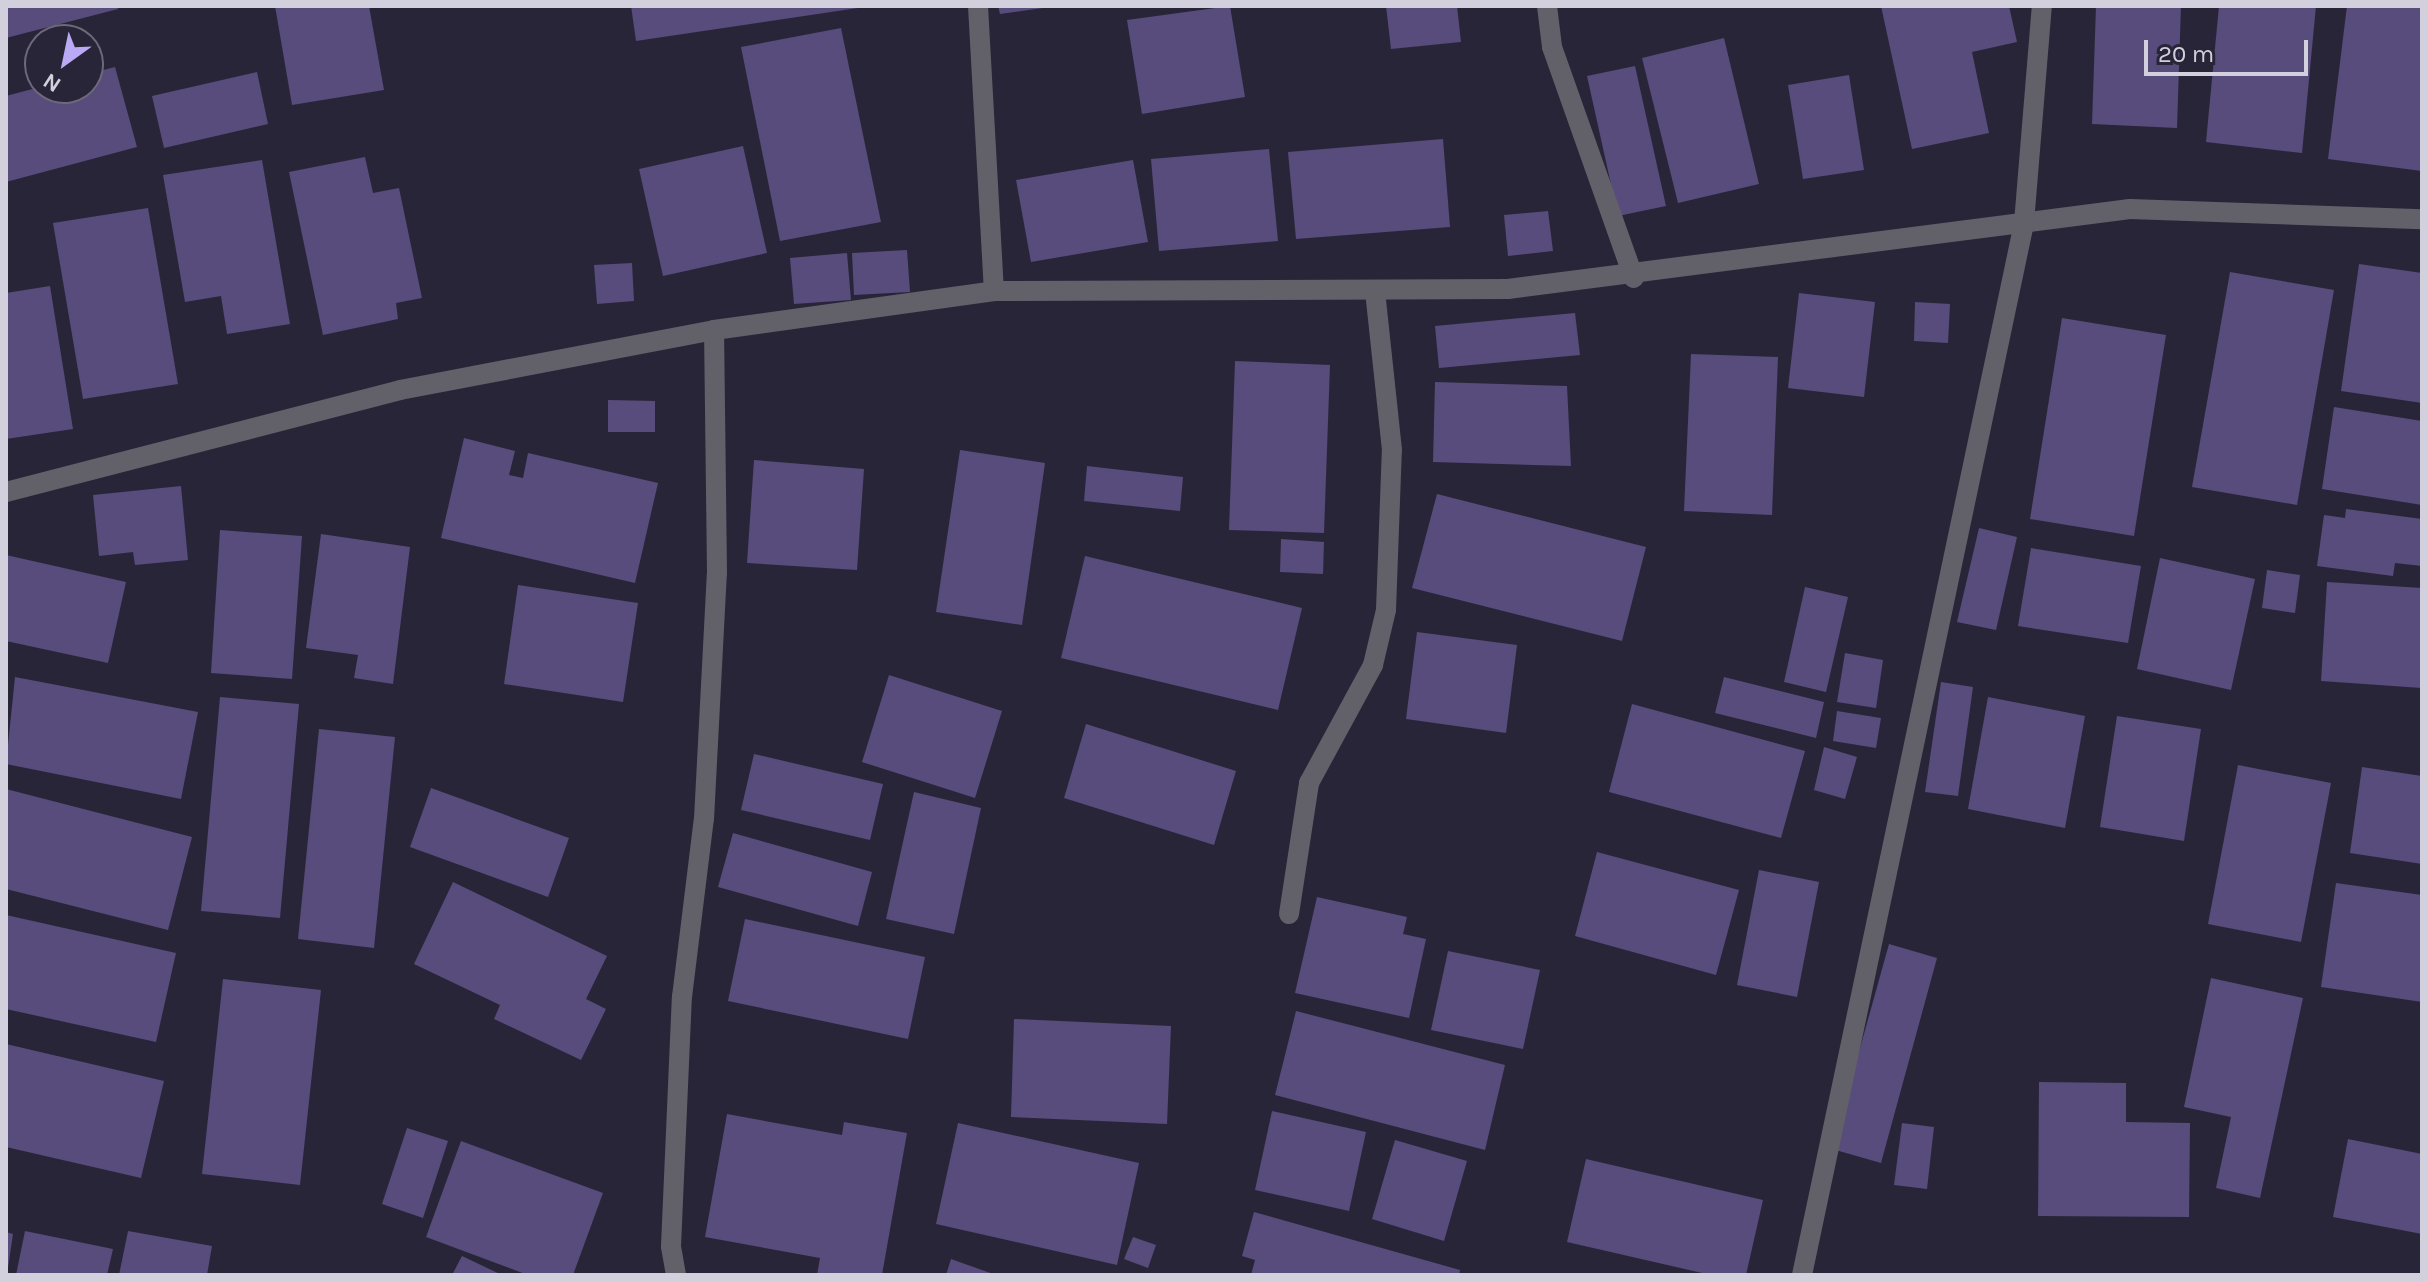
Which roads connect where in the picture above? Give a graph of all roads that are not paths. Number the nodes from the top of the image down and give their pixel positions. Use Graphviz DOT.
graph roads {
  1 [pos="978,6"];
  2 [pos="1547,6"];
  3 [pos="2042,6"];
  4 [pos="2422,219"];
  5 [pos="2024,223"];
  6 [pos="1634,278"];
  7 [pos="994,291"];
  8 [pos="1375,292"];
  9 [pos="714,330"];
  10 [pos="6,492"];
  11 [pos="1289,914"];
  12 [pos="676,1275"];
  13 [pos="1802,1275"];
  1 -- 7 [label="street"];
  2 -- 6 [label="street"];
  3 -- 5 [label="street"];
  4 -- 5 [label="street"];
  5 -- 6 [label="street"];
  5 -- 13 [label="street"];
  6 -- 8 [label="street"];
  7 -- 8 [label="street"];
  7 -- 9 [label="street"];
  8 -- 11 [label="street"];
  9 -- 10 [label="street"];
  9 -- 12 [label="street"];
}
